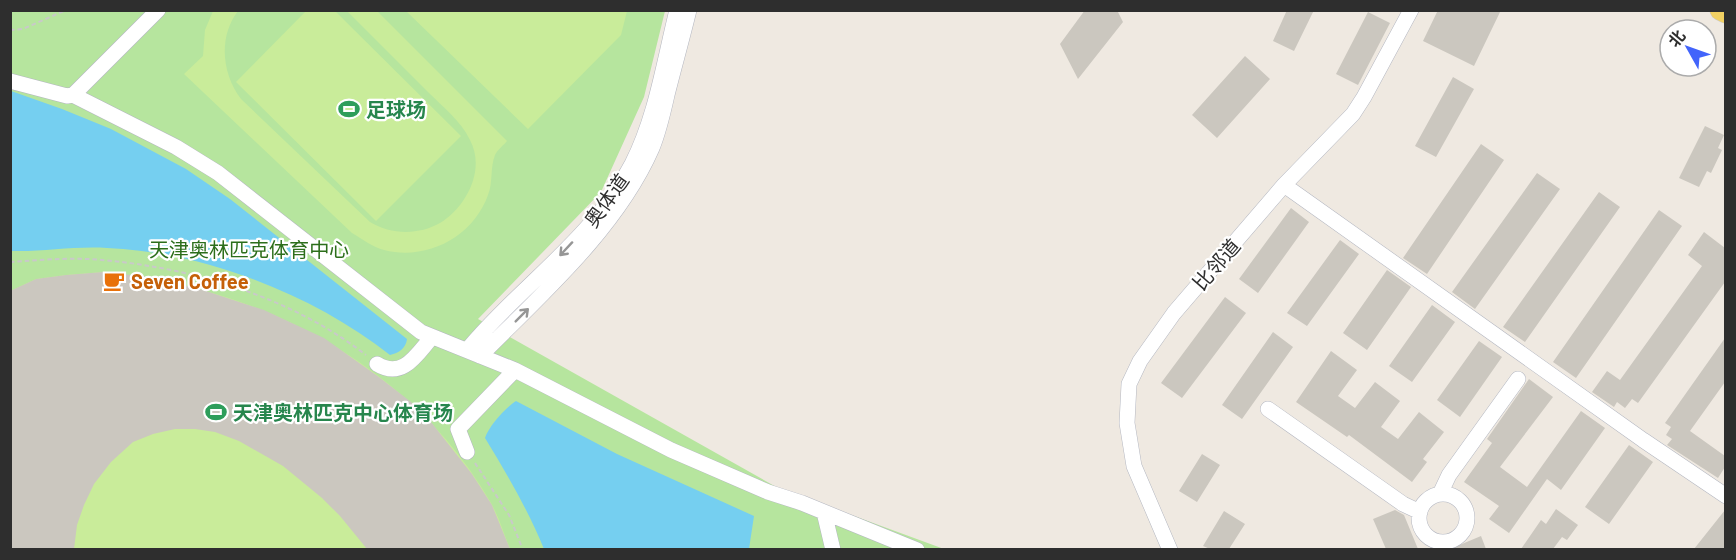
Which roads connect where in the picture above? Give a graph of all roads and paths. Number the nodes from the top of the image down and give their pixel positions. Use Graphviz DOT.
graph roads {
  1 [pos="66,10"];
  2 [pos="158,10"];
  3 [pos="677,10"];
  4 [pos="689,10"];
  5 [pos="1411,10"];
  6 [pos="1720,10"];
  7 [pos="1725,14"];
  8 [pos="10,30"];
  9 [pos="10,81"];
  10 [pos="73,96"];
  11 [pos="1284,185"];
  12 [pos="10,262"];
  13 [pos="432,337"];
  14 [pos="474,353"];
  15 [pos="377,364"];
  16 [pos="515,370"];
  17 [pos="1518,379"];
  18 [pos="1268,409"];
  19 [pos="467,452"];
  20 [pos="1440,494"];
  21 [pos="1725,496"];
  22 [pos="824,512"];
  23 [pos="1420,512"];
  24 [pos="1434,545"];
  25 [pos="523,549"];
  26 [pos="832,549"];
  27 [pos="917,549"];
  28 [pos="1170,549"];
  1 -- 8 [label="path"];
  2 -- 10 [label="street"];
  3 -- 14 [label="street, 奥体道, one-way"];
  14 -- 4 [label="street, one-way"];
  5 -- 11 [label="street, 比邻道"];
  6 -- 7 [label="main road"];
  9 -- 10 [label="street"];
  10 -- 13 [label="street"];
  11 -- 21 [label="street"];
  11 -- 28 [label="street, 比邻道"];
  12 -- 15 [label="path"];
  13 -- 14 [label="street"];
  13 -- 15 [label="street"];
  14 -- 16 [label="street"];
  16 -- 19 [label="street"];
  16 -- 22 [label="street"];
  17 -- 20 [label="street"];
  18 -- 23 [label="street"];
  19 -- 25 [label="path"];
  20 -- 23 [label="street"];
  20 -- 24 [label="street"];
  22 -- 26 [label="street"];
  22 -- 27 [label="street"];
  23 -- 24 [label="street"];
}
